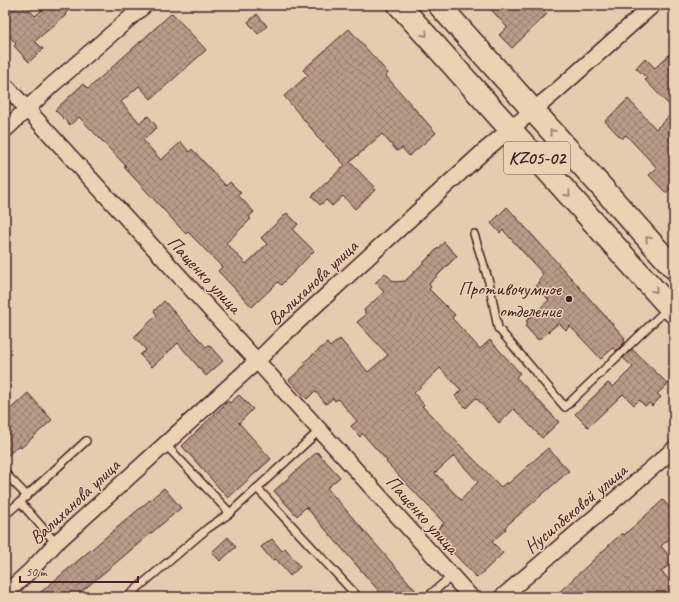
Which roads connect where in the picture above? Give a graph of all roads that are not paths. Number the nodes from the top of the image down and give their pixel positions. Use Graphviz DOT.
graph roads {
  1 [pos="146,5"];
  2 [pos="400,5"];
  3 [pos="439,5"];
  4 [pos="652,5"];
  5 [pos="5,85"];
  6 [pos="27,110"];
  7 [pos="533,110"];
  8 [pos="511,129"];
  9 [pos="5,130"];
  10 [pos="474,234"];
  11 [pos="674,268"];
  12 [pos="672,309"];
  13 [pos="258,361"];
  14 [pos="320,430"];
  15 [pos="86,441"];
  16 [pos="165,444"];
  17 [pos="674,449"];
  18 [pos="5,473"];
  19 [pos="257,488"];
  20 [pos="27,496"];
  21 [pos="20,502"];
  22 [pos="230,513"];
  23 [pos="5,515"];
  24 [pos="56,543"];
  25 [pos="452,576"];
  26 [pos="5,594"];
  27 [pos="127,597"];
  28 [pos="358,597"];
  29 [pos="427,597"];
  30 [pos="471,597"];
  31 [pos="502,597"];
  1 -- 6 [label="street"];
  2 -- 8 [label="highway, KZ05-02, one-way"];
  3 -- 7 [label="highway, KZ05-02"];
  4 -- 7 [label="street, Валиханова улица"];
  5 -- 6 [label="street, Пащенко улица"];
  6 -- 9 [label="street"];
  6 -- 13 [label="street, Пащенко улица"];
  7 -- 8 [label="street, Валиханова улица"];
  11 -- 7 [label="highway, KZ05-02, one-way"];
  8 -- 12 [label="highway, KZ05-02, one-way"];
  8 -- 13 [label="street, Валиханова улица"];
  10 -- 12 [label="lane"];
  13 -- 14 [label="street, Пащенко улица"];
  13 -- 16 [label="street, Валиханова улица"];
  14 -- 19 [label="lane"];
  14 -- 25 [label="street, Пащенко улица"];
  15 -- 20 [label="lane"];
  16 -- 22 [label="lane"];
  16 -- 24 [label="street, Валиханова улица"];
  17 -- 31 [label="street, Нусипбековой улица"];
  18 -- 20 [label="lane"];
  19 -- 22 [label="lane"];
  19 -- 28 [label="lane"];
  20 -- 21 [label="lane"];
  21 -- 23 [label="lane"];
  21 -- 24 [label="lane"];
  22 -- 27 [label="lane"];
  24 -- 26 [label="street, Валиханова улица"];
  25 -- 29 [label="lane"];
  25 -- 30 [label="street, Пащенко улица"];
}
